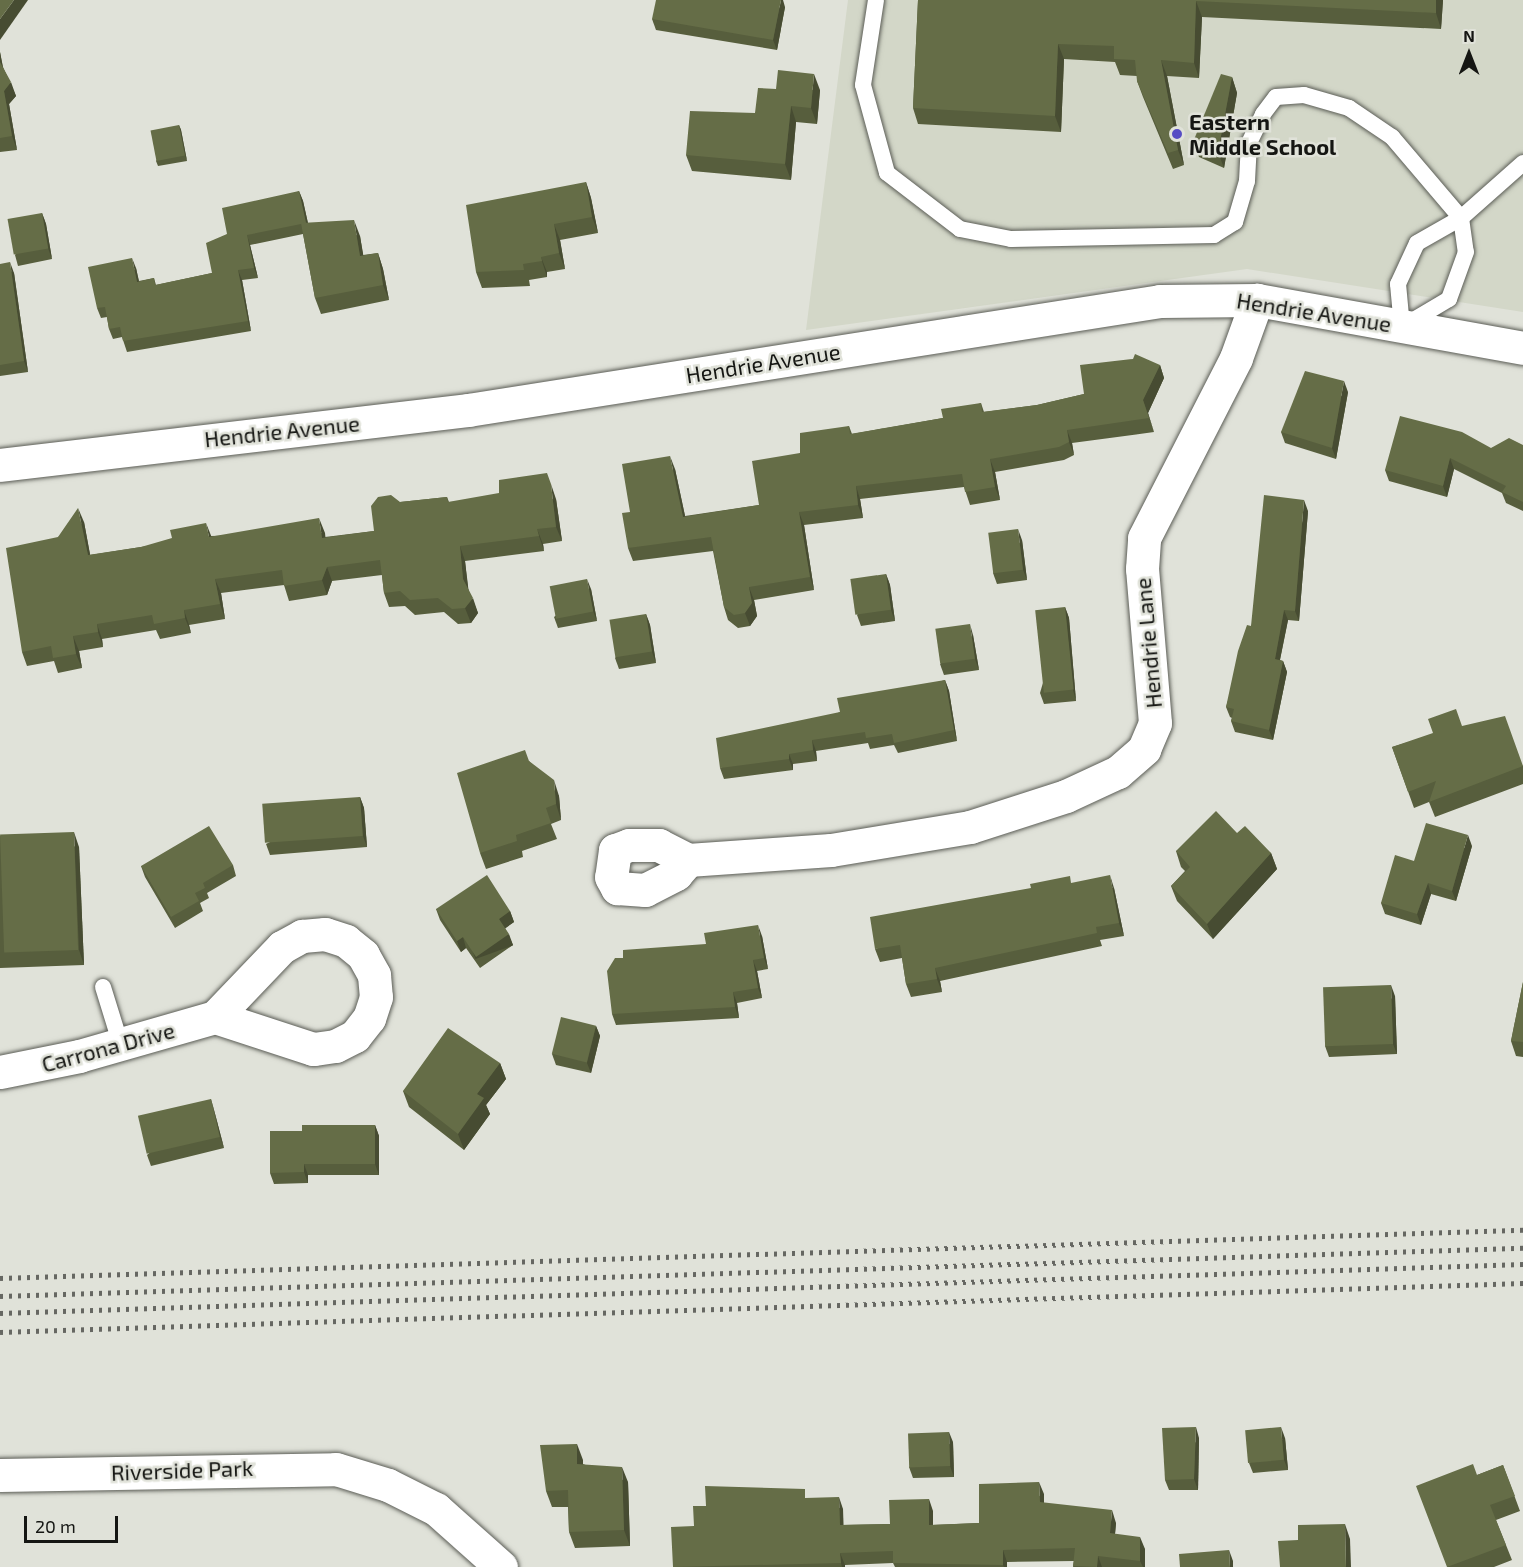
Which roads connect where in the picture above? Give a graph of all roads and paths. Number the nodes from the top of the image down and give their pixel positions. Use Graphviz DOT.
graph roads {
  1 [pos="876,0"];
  2 [pos="1523,164"];
  3 [pos="1461,218"];
  4 [pos="1257,300"];
  5 [pos="1402,327"];
  6 [pos="1523,348"];
  7 [pos="0,465"];
  8 [pos="688,860"];
  9 [pos="103,987"];
  10 [pos="214,1017"];
  11 [pos="121,1045"];
  12 [pos="0,1072"];
  13 [pos="0,1475"];
  14 [pos="501,1567"];
  1 -- 3 [label="lane"];
  2 -- 3 [label="lane"];
  3 -- 5 [label="lane"];
  3 -- 5 [label="lane"];
  4 -- 5 [label="street, Hendrie Avenue"];
  4 -- 7 [label="street, Hendrie Avenue"];
  4 -- 8 [label="street, Hendrie Lane"];
  5 -- 6 [label="street, Hendrie Avenue"];
  9 -- 11 [label="lane"];
  10 -- 10 [label="street, Carrona Drive"];
  10 -- 11 [label="street, Carrona Drive"];
  11 -- 12 [label="street, Carrona Drive"];
  13 -- 14 [label="street, Riverside Park"];
}
